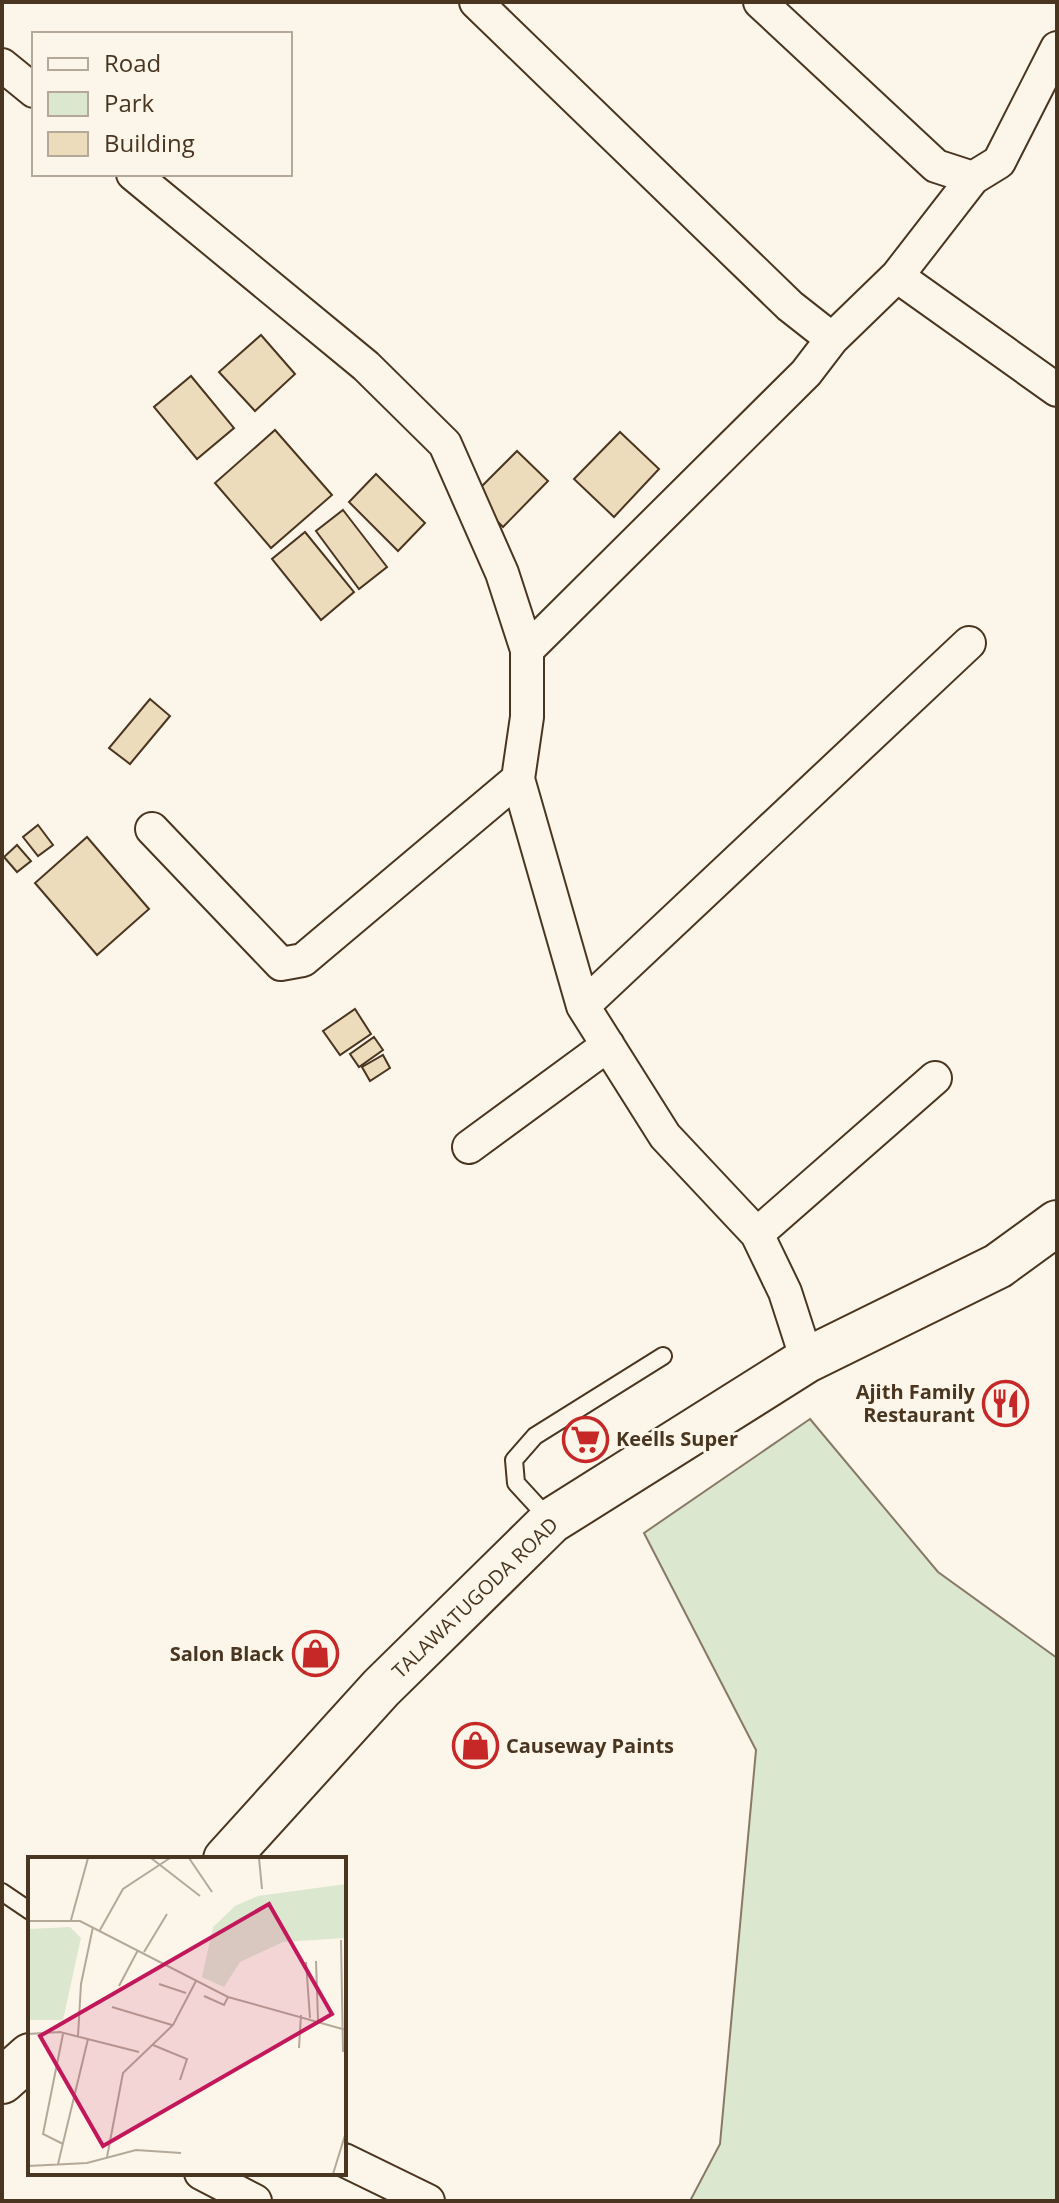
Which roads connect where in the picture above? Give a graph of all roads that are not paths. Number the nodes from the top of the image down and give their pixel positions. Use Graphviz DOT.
graph roads {
  1 [pos="476,2"];
  2 [pos="760,2"];
  3 [pos="1057,48"];
  4 [pos="2,65"];
  5 [pos="32,89"];
  6 [pos="135,176"];
  7 [pos="973,178"];
  8 [pos="897,276"];
  9 [pos="832,339"];
  10 [pos="1057,390"];
  11 [pos="969,643"];
  12 [pos="527,650"];
  13 [pos="518,779"];
  14 [pos="152,829"];
  15 [pos="583,1006"];
  16 [pos="608,1045"];
  17 [pos="935,1078"];
  18 [pos="469,1147"];
  19 [pos="1057,1223"];
  20 [pos="757,1234"];
  21 [pos="663,1356"];
  22 [pos="807,1360"];
  23 [pos="551,1521"];
  24 [pos="228,1857"];
  25 [pos="2,1892"];
  26 [pos="28,1910"];
  27 [pos="346,2161"];
  28 [pos="205,2175"];
  29 [pos="255,2201"];
  30 [pos="428,2201"];
  1 -- 9 [label="street"];
  2 -- 7 [label="street"];
  3 -- 7 [label="street"];
  4 -- 5 [label="street"];
  6 -- 12 [label="street"];
  7 -- 8 [label="street"];
  8 -- 9 [label="street"];
  8 -- 10 [label="street"];
  9 -- 12 [label="street"];
  11 -- 15 [label="street"];
  12 -- 13 [label="street"];
  13 -- 14 [label="street"];
  13 -- 15 [label="street"];
  15 -- 16 [label="street"];
  16 -- 18 [label="street"];
  16 -- 20 [label="street"];
  17 -- 20 [label="street"];
  19 -- 22 [label="main road, TALAWATUGODA ROAD"];
  20 -- 22 [label="street"];
  21 -- 23 [label="lane"];
  22 -- 23 [label="main road, TALAWATUGODA ROAD"];
  23 -- 24 [label="main road, TALAWATUGODA ROAD"];
  25 -- 26 [label="lane"];
  27 -- 30 [label="street"];
  28 -- 29 [label="street"];
}
